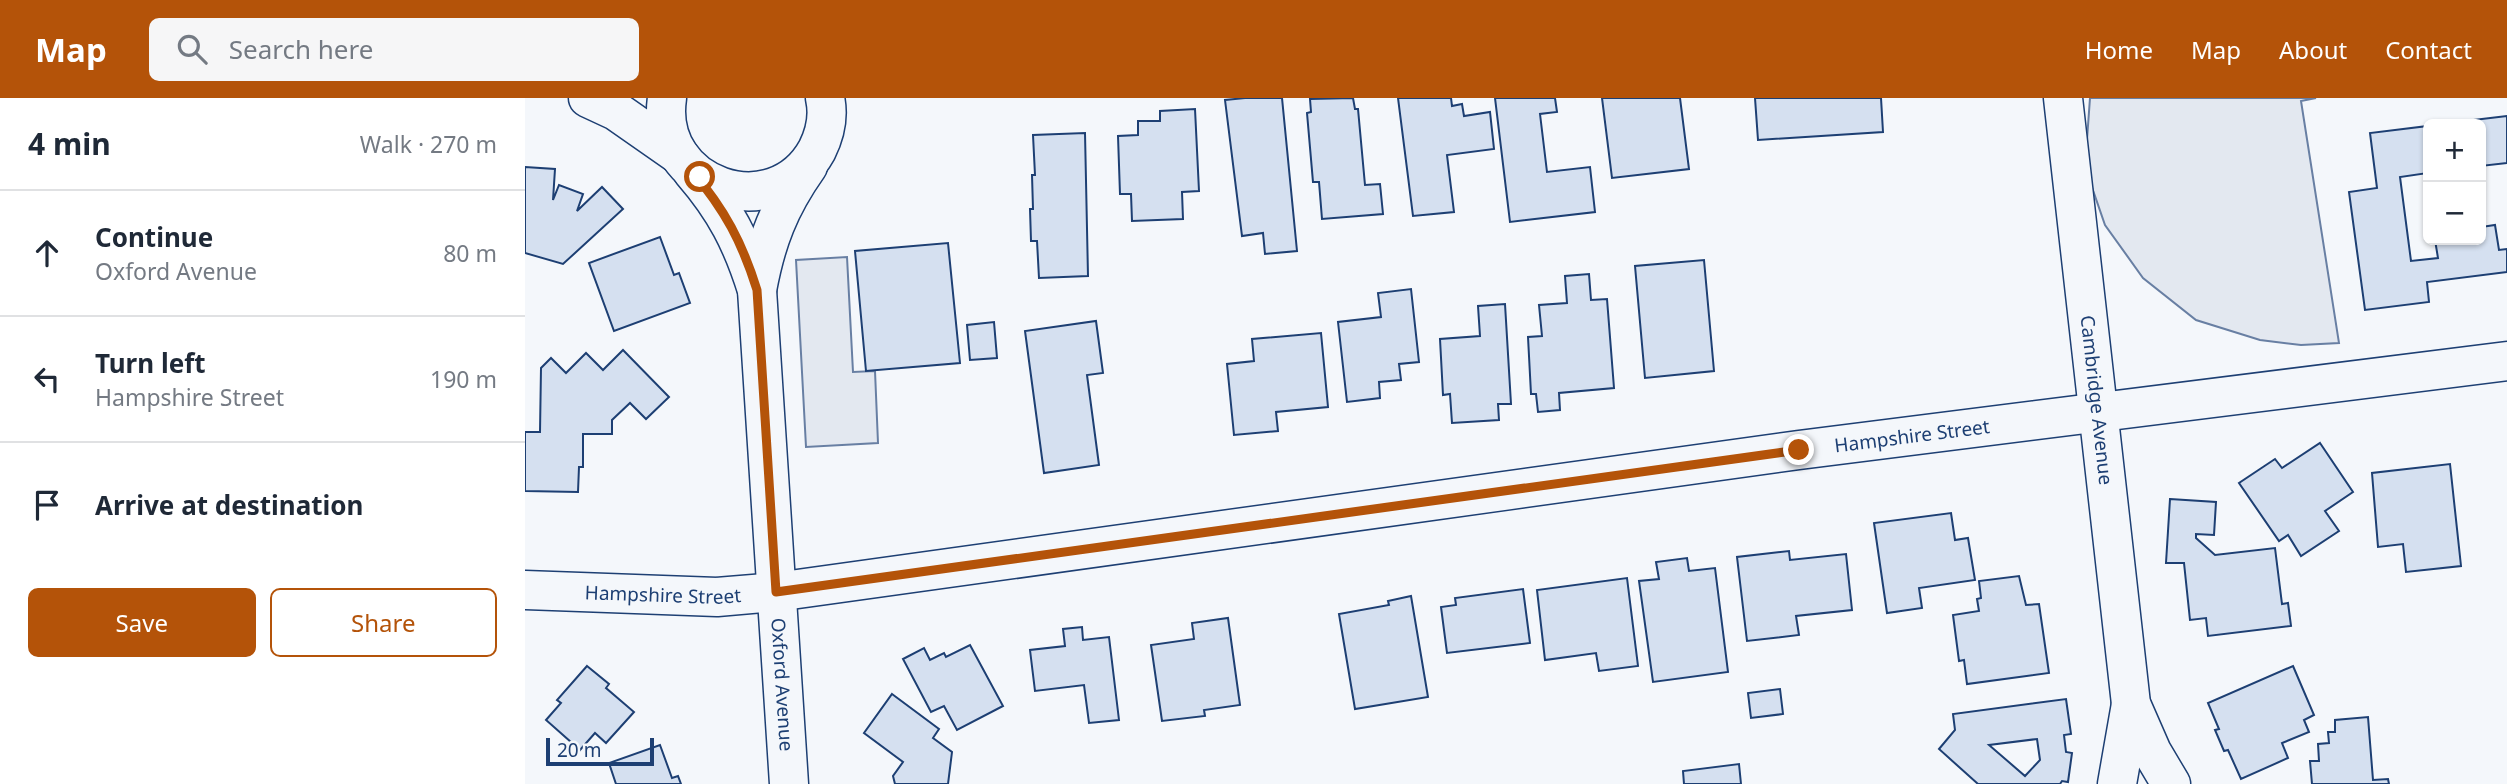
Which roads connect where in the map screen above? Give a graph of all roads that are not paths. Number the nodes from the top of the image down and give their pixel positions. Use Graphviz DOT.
graph roads {
  1 [pos="588,98"];
  2 [pos="667,98"];
  3 [pos="825,98"];
  4 [pos="858,98"];
  5 [pos="2063,98"];
  6 [pos="813,156"];
  7 [pos="685,163"];
  8 [pos="757,290"];
  9 [pos="2507,361"];
  10 [pos="2099,411"];
  11 [pos="525,590"];
  12 [pos="776,592"];
  13 [pos="2131,704"];
  14 [pos="789,784"];
  15 [pos="2117,784"];
  16 [pos="2171,784"];
  1 -- 7 [label="street"];
  2 -- 7 [label="street"];
  3 -- 6 [label="street"];
  4 -- 6 [label="street"];
  5 -- 10 [label="street, Cambridge Avenue"];
  6 -- 7 [label="street"];
  6 -- 8 [label="street, Oxford Avenue"];
  7 -- 8 [label="street, Oxford Avenue"];
  8 -- 12 [label="street, Oxford Avenue"];
  9 -- 10 [label="street, Hampshire Street"];
  10 -- 12 [label="street, Hampshire Street"];
  10 -- 13 [label="street, Cambridge Avenue"];
  11 -- 12 [label="street, Hampshire Street"];
  12 -- 14 [label="street, Oxford Avenue"];
  13 -- 15 [label="street, Cambridge Avenue"];
  13 -- 16 [label="street, Cambridge Avenue"];
}
